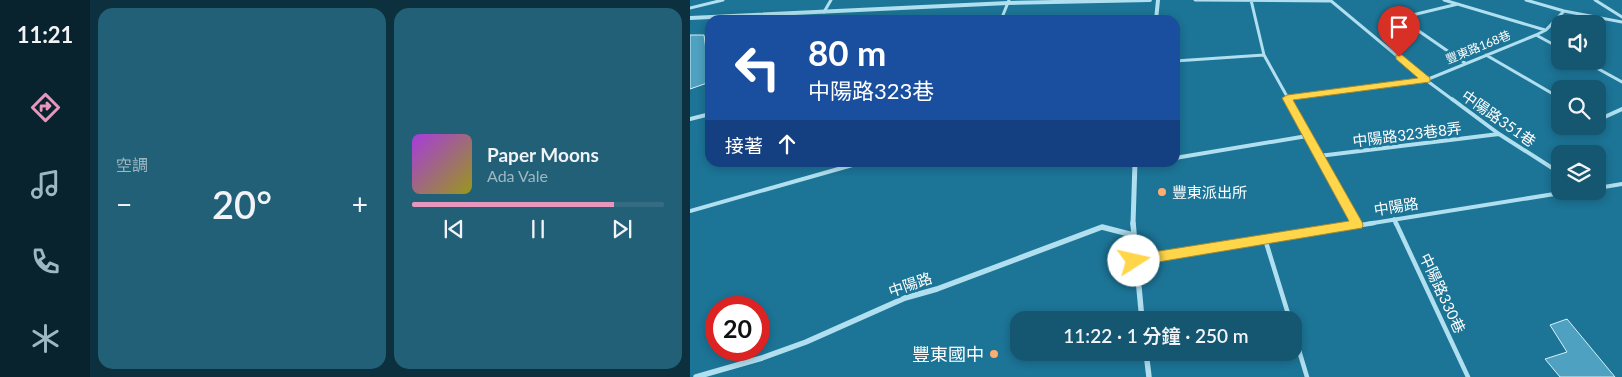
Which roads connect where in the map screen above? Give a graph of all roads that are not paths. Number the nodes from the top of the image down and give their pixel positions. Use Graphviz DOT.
graph roads {
  1 [pos="723,0"];
  2 [pos="831,0"];
  3 [pos="1150,0"];
  4 [pos="1158,0"];
  5 [pos="1195,0"];
  6 [pos="1251,0"];
  7 [pos="1331,0"];
  8 [pos="1444,0"];
  9 [pos="1526,0"];
  10 [pos="1595,0"];
  11 [pos="1008,2"];
  12 [pos="1458,4"];
  13 [pos="690,8"];
  14 [pos="1564,11"];
  15 [pos="824,12"];
  16 [pos="757,15"];
  17 [pos="1003,15"];
  18 [pos="1156,15"];
  19 [pos="705,17"];
  20 [pos="1622,17"];
  21 [pos="690,18"];
  22 [pos="1622,22"];
  23 [pos="1546,30"];
  24 [pos="1536,35"];
  25 [pos="1551,43"];
  26 [pos="1264,55"];
  27 [pos="1486,55"];
  28 [pos="1180,61"];
  29 [pos="1465,63"];
  30 [pos="1600,70"];
  31 [pos="1426,80"];
  32 [pos="1622,82"];
  33 [pos="1551,93"];
  34 [pos="1287,98"];
  35 [pos="1622,109"];
  36 [pos="705,115"];
  37 [pos="1606,117"];
  38 [pos="690,119"];
  39 [pos="1499,134"];
  40 [pos="1308,136"];
  41 [pos="1319,156"];
  42 [pos="1180,157"];
  43 [pos="845,167"];
  44 [pos="1135,167"];
  45 [pos="1551,167"];
  46 [pos="1622,184"];
  47 [pos="1606,187"];
  48 [pos="1551,194"];
  49 [pos="690,211"];
  50 [pos="1394,219"];
  51 [pos="1357,225"];
  52 [pos="1133,234"];
  53 [pos="1265,239"];
  54 [pos="1134,261"];
  55 [pos="1141,311"];
  56 [pos="1287,311"];
  57 [pos="1302,360"];
  58 [pos="1147,361"];
  59 [pos="696,377"];
  60 [pos="1149,377"];
  61 [pos="1307,377"];
  62 [pos="1468,377"];
  1 -- 13 [label="lane"];
  2 -- 15 [label="lane"];
  3 -- 11 [label="street"];
  4 -- 18 [label="street"];
  5 -- 6 [label="lane"];
  6 -- 7 [label="lane"];
  6 -- 26 [label="lane"];
  7 -- 31 [label="lane, 中陽路351巷"];
  8 -- 12 [label="lane"];
  9 -- 14 [label="lane"];
  10 -- 20 [label="lane"];
  11 -- 15 [label="street"];
  11 -- 17 [label="lane"];
  12 -- 23 [label="lane"];
  12 -- 29 [label="lane"];
  14 -- 22 [label="lane"];
  14 -- 23 [label="lane, 豐東路168巷"];
  15 -- 16 [label="street"];
  19 -- 21 [label="street"];
  23 -- 24 [label="lane, 豐東路168巷"];
  24 -- 25 [label="lane"];
  24 -- 27 [label="lane, 豐東路168巷"];
  26 -- 28 [label="lane"];
  26 -- 34 [label="lane"];
  27 -- 29 [label="lane, 豐東路168巷"];
  27 -- 33 [label="lane"];
  29 -- 31 [label="lane, 豐東路168巷"];
  30 -- 32 [label="lane"];
  31 -- 34 [label="lane, 豐東路168巷"];
  31 -- 39 [label="lane, 中陽路351巷"];
  34 -- 40 [label="lane"];
  35 -- 37 [label="lane"];
  36 -- 38 [label="lane"];
  39 -- 41 [label="lane, 中陽路323巷8弄"];
  39 -- 45 [label="lane, 中陽路351巷"];
  40 -- 41 [label="lane"];
  40 -- 42 [label="lane"];
  41 -- 51 [label="lane"];
  43 -- 49 [label="lane"];
  44 -- 52 [label="street"];
  46 -- 47 [label="lane"];
  48 -- 50 [label="lane, 中陽路"];
  50 -- 51 [label="lane, 中陽路"];
  50 -- 62 [label="lane, 中陽路330巷"];
  51 -- 53 [label="lane, 中陽路"];
  52 -- 54 [label="street"];
  52 -- 59 [label="street, 中陽路"];
  53 -- 54 [label="lane, 中陽路"];
  53 -- 56 [label="lane"];
  54 -- 55 [label="street"];
  57 -- 61 [label="lane"];
  58 -- 60 [label="street"];
}
